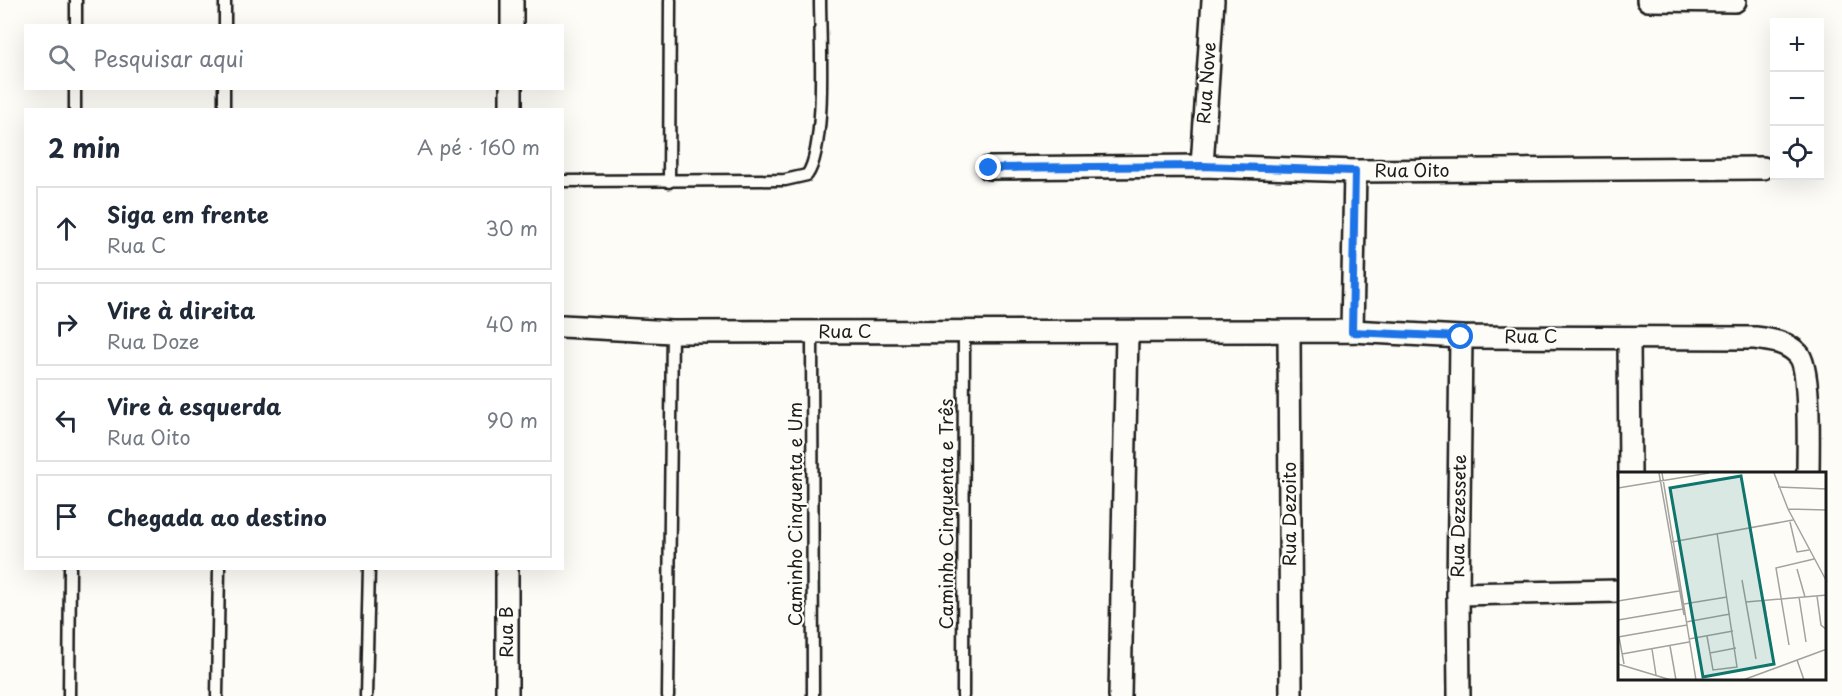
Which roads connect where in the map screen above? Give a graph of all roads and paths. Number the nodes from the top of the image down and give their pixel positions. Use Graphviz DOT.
graph roads {
  1 [pos="76,0"];
  2 [pos="225,0"];
  3 [pos="512,0"];
  4 [pos="670,0"];
  5 [pos="820,0"];
  6 [pos="1213,0"];
  7 [pos="1648,0"];
  8 [pos="1735,1"];
  9 [pos="76,24"];
  10 [pos="225,24"];
  11 [pos="512,24"];
  12 [pos="75,90"];
  13 [pos="224,90"];
  14 [pos="511,90"];
  15 [pos="75,108"];
  16 [pos="224,108"];
  17 [pos="511,108"];
  18 [pos="1202,166"];
  19 [pos="989,168"];
  20 [pos="1763,168"];
  21 [pos="1355,171"];
  22 [pos="564,181"];
  23 [pos="669,182"];
  24 [pos="564,326"];
  25 [pos="672,332"];
  26 [pos="812,332"];
  27 [pos="964,332"];
  28 [pos="1352,332"];
  29 [pos="1127,333"];
  30 [pos="1289,333"];
  31 [pos="1461,337"];
  32 [pos="1629,338"];
  33 [pos="1630,472"];
  34 [pos="1808,472"];
  35 [pos="70,570"];
  36 [pos="219,570"];
  37 [pos="369,570"];
  38 [pos="507,570"];
  39 [pos="1618,591"];
  40 [pos="1458,594"];
  41 [pos="69,696"];
  42 [pos="217,696"];
  43 [pos="366,696"];
  44 [pos="507,696"];
  45 [pos="668,696"];
  46 [pos="813,696"];
  47 [pos="963,696"];
  48 [pos="1120,696"];
  49 [pos="1291,696"];
  50 [pos="1459,696"];
  1 -- 9 [label="lane"];
  2 -- 10 [label="lane"];
  3 -- 11 [label="street"];
  4 -- 23 [label="lane"];
  5 -- 23 [label="lane"];
  6 -- 18 [label="street, Rua Nove"];
  7 -- 8 [label="street"];
  12 -- 15 [label="lane"];
  13 -- 16 [label="lane"];
  14 -- 17 [label="street"];
  18 -- 19 [label="street, Rua Oito"];
  18 -- 21 [label="street, Rua Oito"];
  20 -- 21 [label="street, Rua Oito"];
  21 -- 28 [label="street"];
  22 -- 23 [label="lane"];
  24 -- 25 [label="street, Rua C"];
  25 -- 26 [label="street, Rua C"];
  25 -- 45 [label="lane"];
  26 -- 27 [label="street, Rua C"];
  26 -- 46 [label="lane, Caminho Cinquenta e Um"];
  27 -- 29 [label="street, Rua C"];
  27 -- 47 [label="lane, Caminho Cinquenta e Três"];
  28 -- 30 [label="street, Rua C"];
  28 -- 31 [label="street, Rua C"];
  29 -- 30 [label="street, Rua C"];
  29 -- 48 [label="street"];
  30 -- 49 [label="street, Rua Dezoito"];
  31 -- 32 [label="street, Rua C"];
  31 -- 40 [label="street, Rua Dezessete"];
  32 -- 33 [label="street"];
  32 -- 34 [label="street, Rua C"];
  35 -- 41 [label="lane"];
  36 -- 42 [label="lane"];
  37 -- 43 [label="lane"];
  38 -- 44 [label="street, Rua B"];
  39 -- 40 [label="street"];
  40 -- 50 [label="street, Rua Dezessete"];
}
